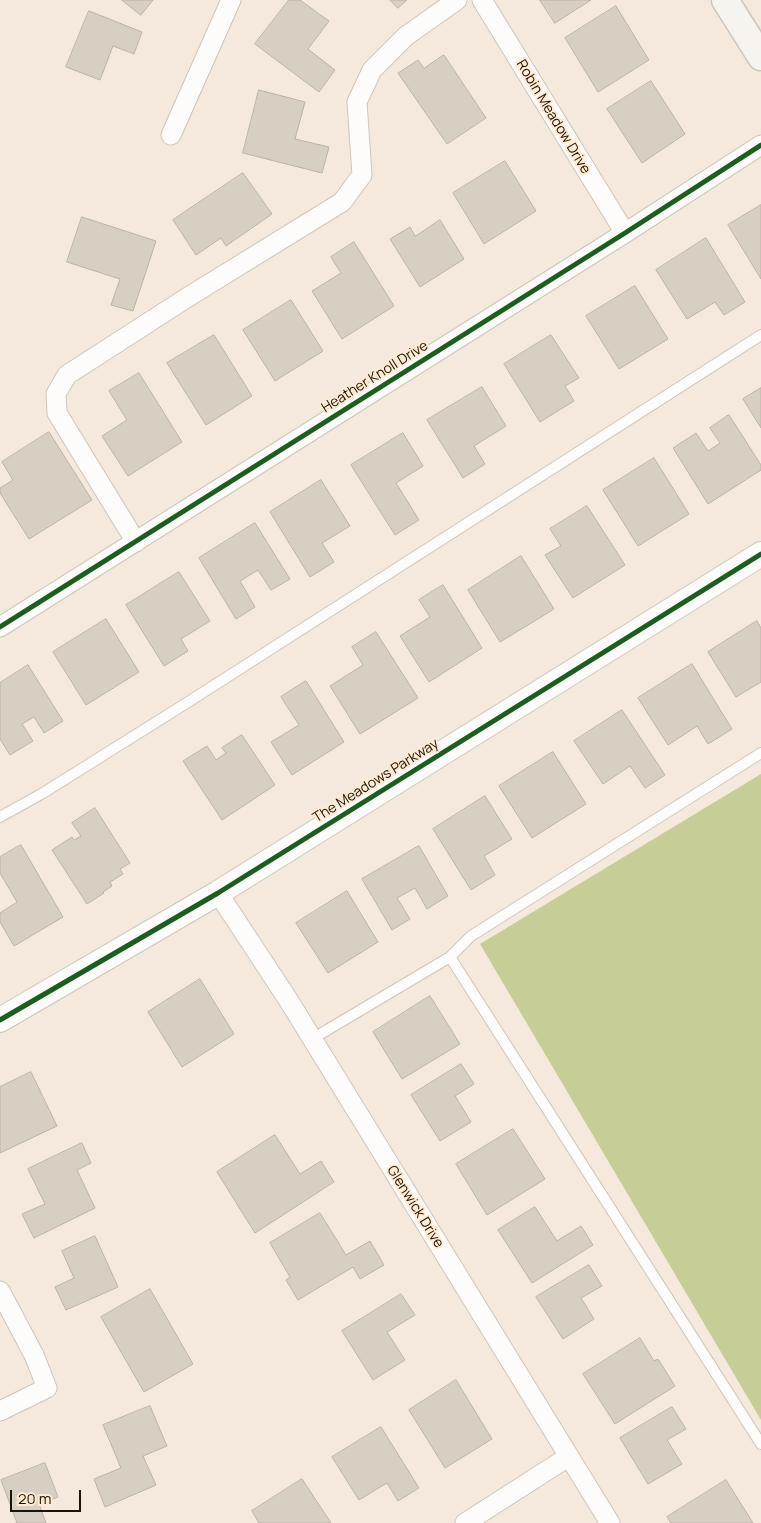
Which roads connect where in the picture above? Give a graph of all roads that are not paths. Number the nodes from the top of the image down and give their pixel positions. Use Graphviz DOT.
graph roads {
  1 [pos="231,0"];
  2 [pos="457,0"];
  3 [pos="482,0"];
  4 [pos="725,0"];
  5 [pos="761,57"];
  6 [pos="171,135"];
  7 [pos="761,145"];
  8 [pos="625,233"];
  9 [pos="761,336"];
  10 [pos="136,542"];
  11 [pos="761,554"];
  12 [pos="0,627"];
  13 [pos="761,753"];
  14 [pos="0,817"];
  15 [pos="218,893"];
  16 [pos="450,957"];
  17 [pos="0,1020"];
  18 [pos="312,1039"];
  19 [pos="0,1291"];
  20 [pos="0,1411"];
  21 [pos="761,1444"];
  22 [pos="568,1457"];
  23 [pos="465,1523"];
  24 [pos="610,1523"];
  1 -- 6 [label="street"];
  2 -- 10 [label="street"];
  3 -- 8 [label="street, Robin Meadow Drive"];
  4 -- 5 [label="main road"];
  7 -- 8 [label="street, Heather Knoll Drive"];
  8 -- 10 [label="street, Heather Knoll Drive"];
  9 -- 14 [label="lane"];
  10 -- 12 [label="street, Heather Knoll Drive"];
  11 -- 15 [label="street, The Meadows Parkway"];
  13 -- 16 [label="lane"];
  15 -- 17 [label="street, The Meadows Parkway"];
  15 -- 18 [label="street, Glenwick Drive"];
  16 -- 18 [label="lane"];
  16 -- 21 [label="lane"];
  18 -- 22 [label="street, Glenwick Drive"];
  19 -- 20 [label="street"];
  22 -- 23 [label="street"];
  22 -- 24 [label="street, Glenwick Drive"];
}
